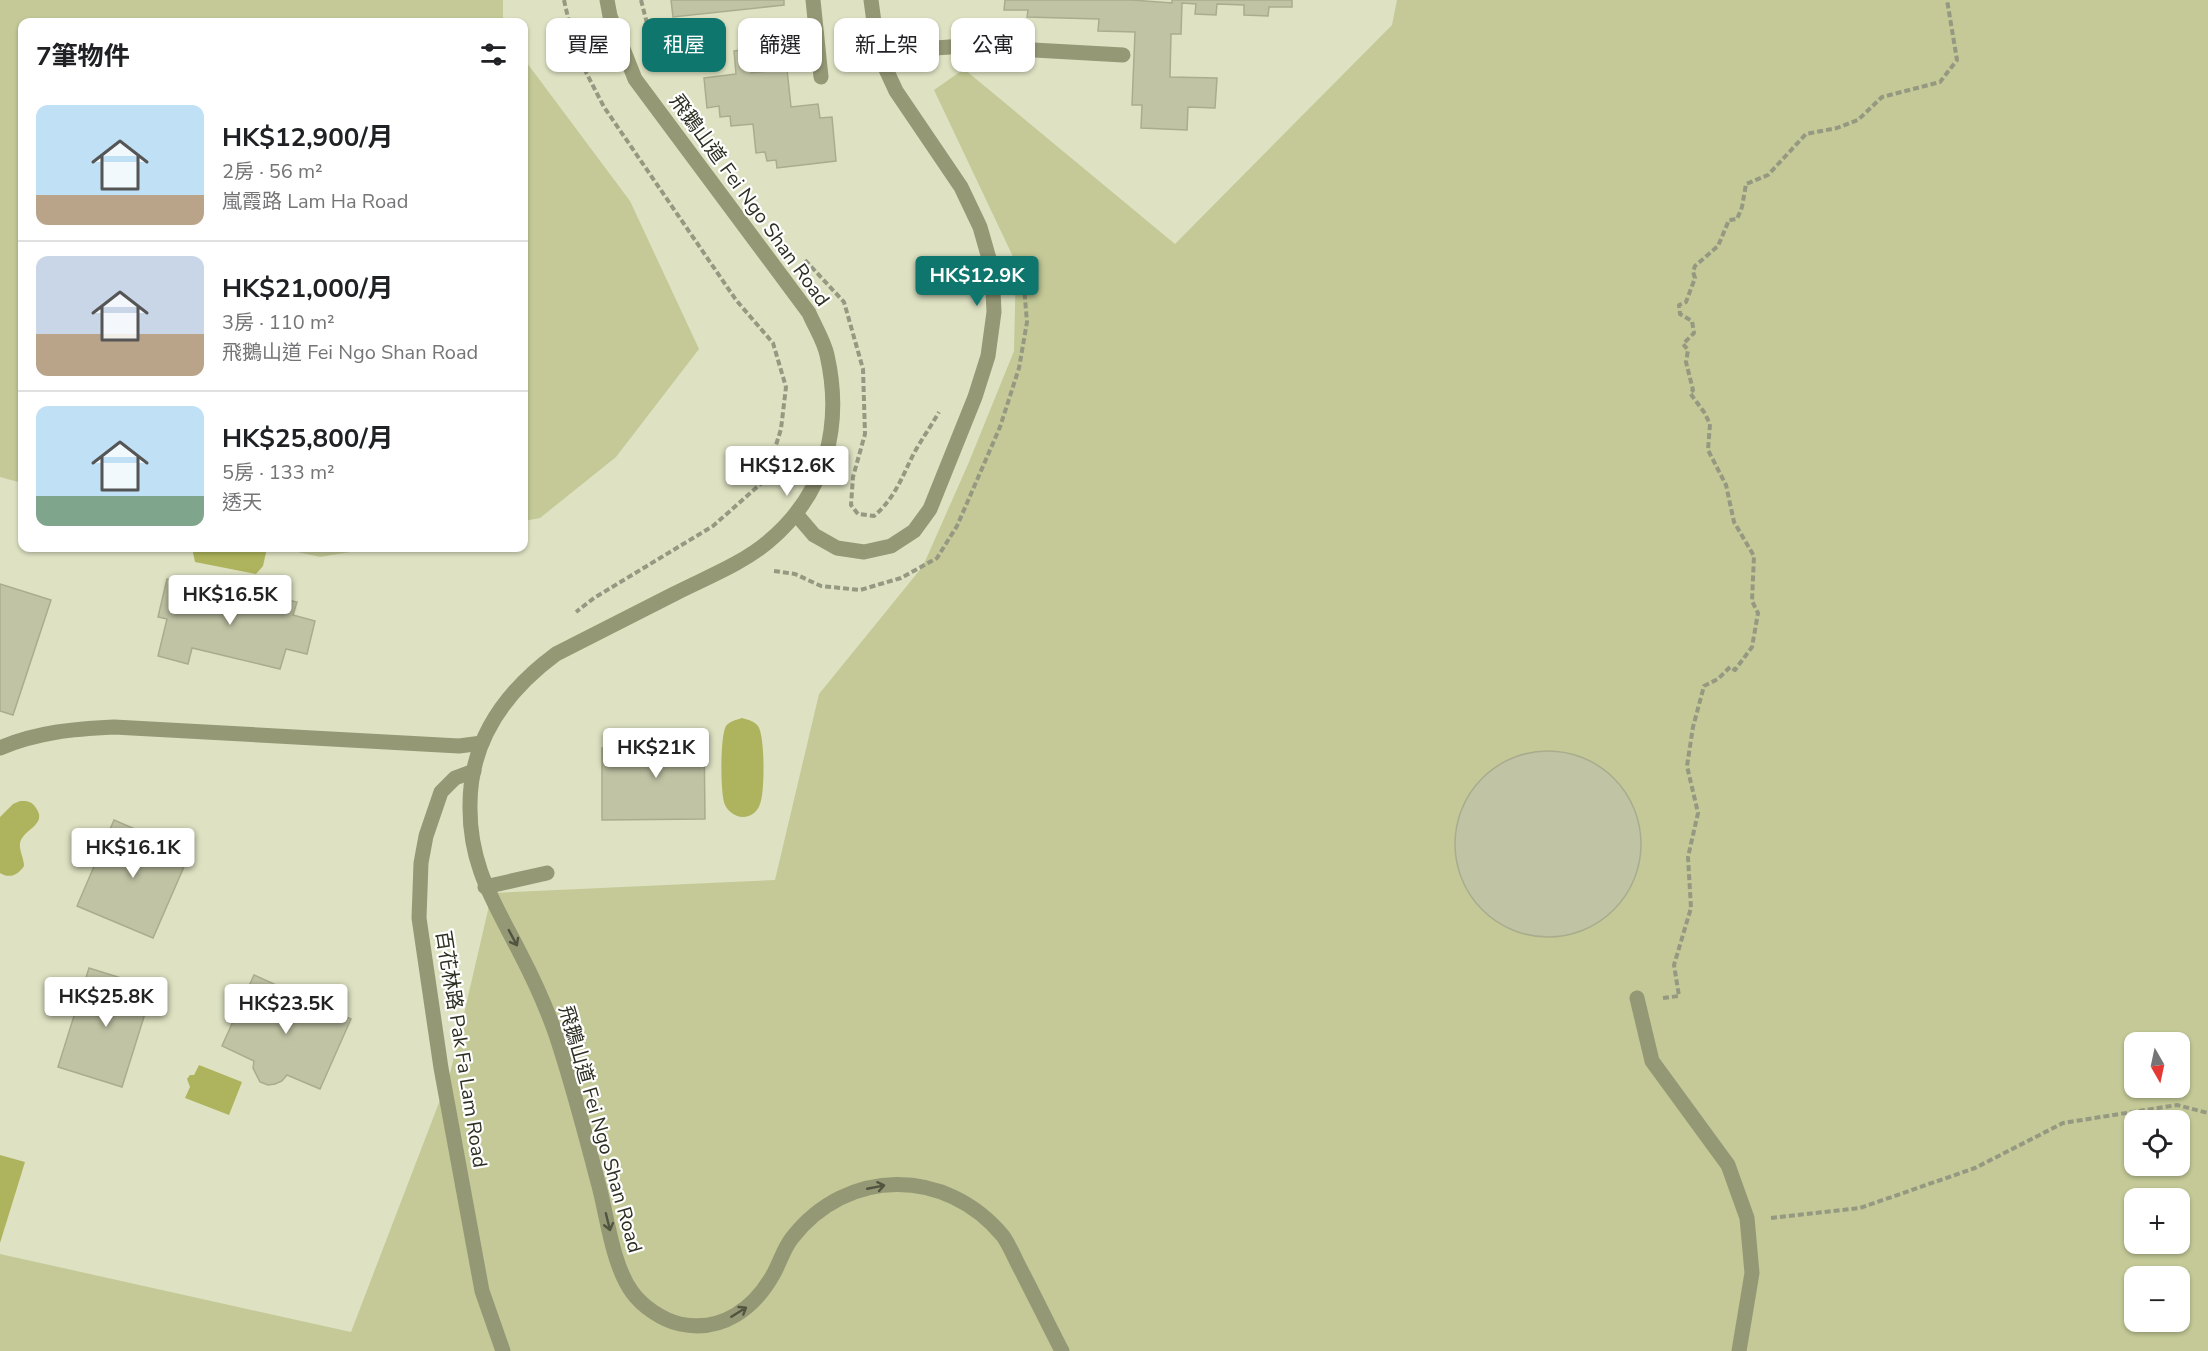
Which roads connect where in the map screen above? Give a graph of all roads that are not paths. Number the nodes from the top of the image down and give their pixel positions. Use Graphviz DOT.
graph roads {
  1 [pos="608,0"];
  2 [pos="813,0"];
  3 [pos="871,0"];
  4 [pos="873,18"];
  5 [pos="939,48"];
  6 [pos="1123,55"];
  7 [pos="887,72"];
  8 [pos="821,77"];
  9 [pos="796,514"];
  10 [pos="482,743"];
  11 [pos="0,748"];
  12 [pos="474,771"];
  13 [pos="548,873"];
  14 [pos="485,886"];
  15 [pos="1637,998"];
  16 [pos="503,1351"];
  17 [pos="1062,1351"];
  18 [pos="1739,1351"];
  1 -- 9 [label="street, 飛鵝山道 Fei Ngo Shan Road"];
  2 -- 8 [label="street"];
  3 -- 4 [label="street"];
  5 -- 6 [label="street"];
  7 -- 9 [label="street"];
  9 -- 10 [label="street, 飛鵝山道 Fei Ngo Shan Road"];
  10 -- 11 [label="street"];
  10 -- 12 [label="street, 飛鵝山道 Fei Ngo Shan Road"];
  12 -- 14 [label="street, 飛鵝山道 Fei Ngo Shan Road"];
  12 -- 16 [label="street, 百花林路 Pak Fa Lam Road"];
  13 -- 14 [label="street"];
  14 -- 17 [label="street, 飛鵝山道 Fei Ngo Shan Road, one-way"];
  15 -- 18 [label="street"];
}
